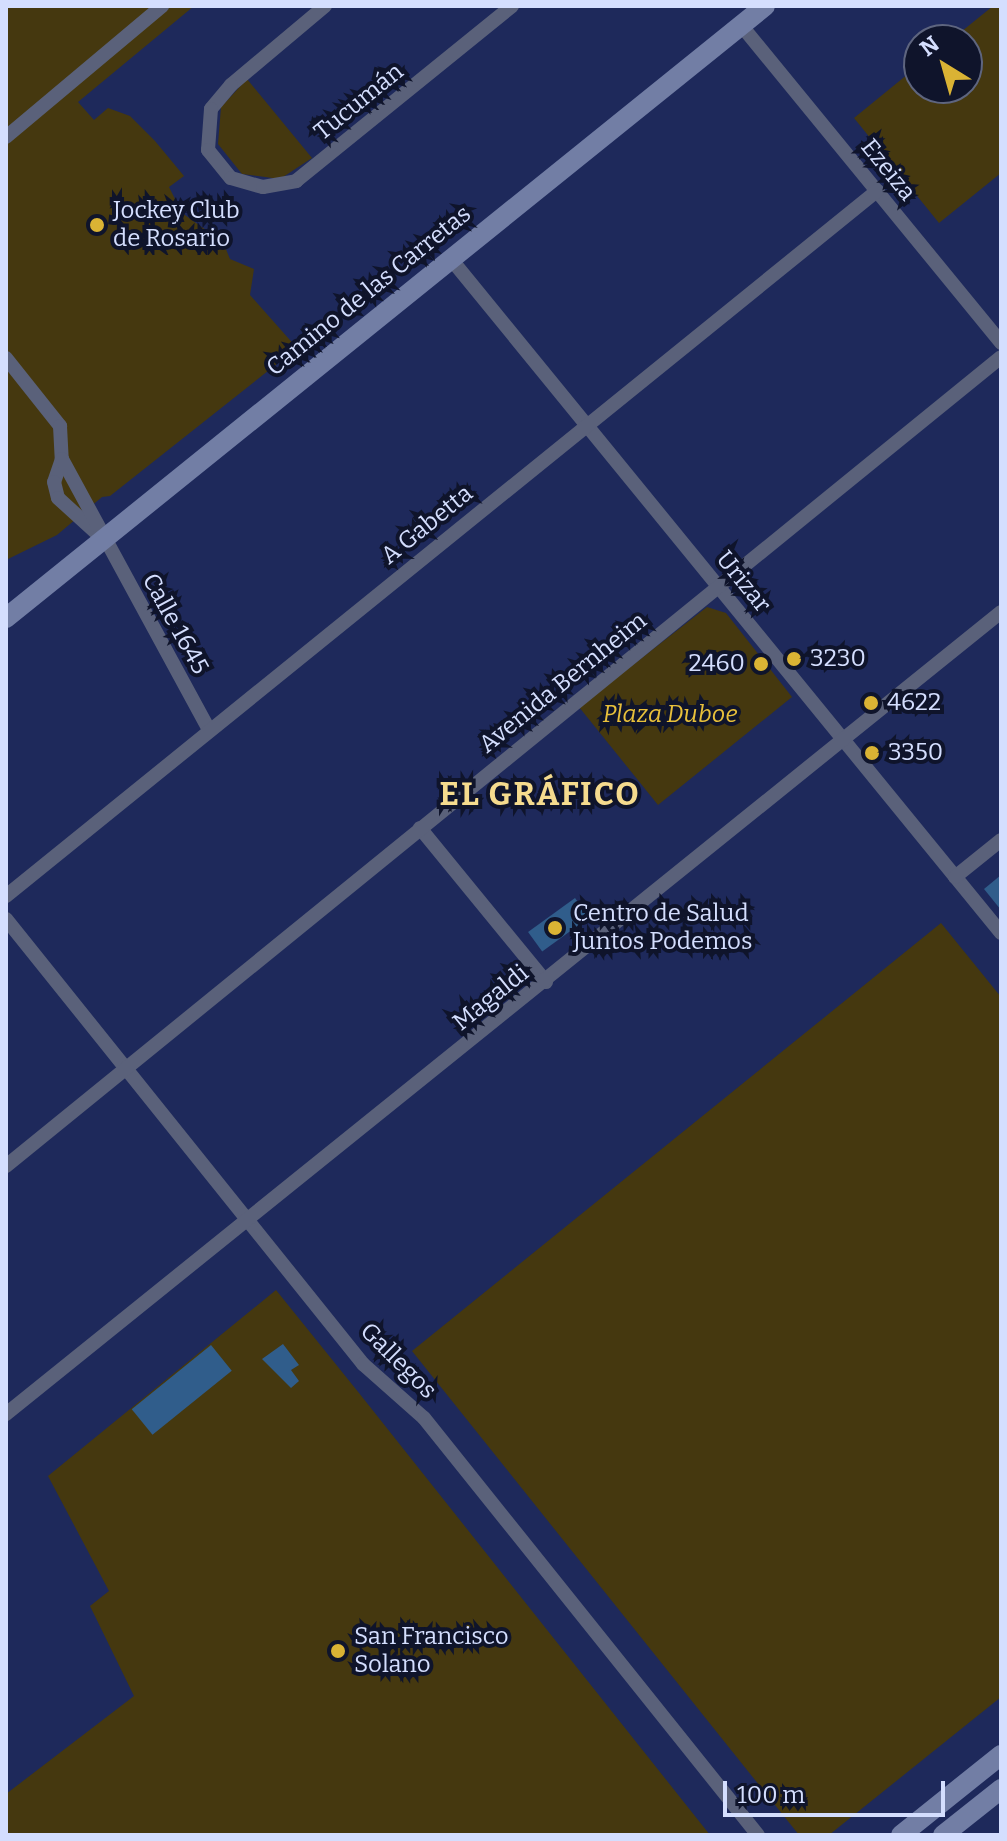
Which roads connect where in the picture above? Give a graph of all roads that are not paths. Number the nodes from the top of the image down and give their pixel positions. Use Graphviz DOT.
graph roads {
  1 [pos="162,6"];
  2 [pos="325,6"];
  3 [pos="512,6"];
  4 [pos="765,6"];
  5 [pos="741,25"];
  6 [pos="6,137"];
  7 [pos="877,191"];
  8 [pos="451,259"];
  9 [pos="1001,343"];
  10 [pos="1001,357"];
  11 [pos="6,358"];
  12 [pos="586,425"];
  13 [pos="62,459"];
  14 [pos="103,539"];
  15 [pos="717,585"];
  16 [pos="1001,612"];
  17 [pos="6,618"];
  18 [pos="209,730"];
  19 [pos="843,739"];
  20 [pos="420,828"];
  21 [pos="1001,840"];
  22 [pos="955,877"];
  23 [pos="6,896"];
  24 [pos="6,919"];
  25 [pos="1001,933"];
  26 [pos="546,982"];
  27 [pos="127,1070"];
  28 [pos="6,1166"];
  29 [pos="249,1222"];
  30 [pos="6,1414"];
  31 [pos="1001,1755"];
  32 [pos="1001,1789"];
  33 [pos="758,1835"];
  34 [pos="901,1835"];
  35 [pos="943,1835"];
  1 -- 6 [label="street"];
  2 -- 3 [label="street, Tucumán"];
  4 -- 5 [label="street, Camino de las Carretas"];
  5 -- 7 [label="street, Ezeiza"];
  5 -- 8 [label="street, Camino de las Carretas"];
  7 -- 9 [label="street, Ezeiza"];
  7 -- 12 [label="street, A Gabetta"];
  8 -- 12 [label="street, Urizar"];
  8 -- 14 [label="street, Camino de las Carretas"];
  10 -- 15 [label="street, Avenida Bernheim"];
  11 -- 13 [label="street"];
  12 -- 15 [label="street, Urizar"];
  12 -- 18 [label="street, A Gabetta"];
  13 -- 14 [label="street"];
  13 -- 14 [label="street"];
  14 -- 17 [label="street, Camino de las Carretas"];
  14 -- 18 [label="street, Calle 1645"];
  15 -- 19 [label="street, Urizar"];
  15 -- 20 [label="street, Avenida Bernheim"];
  16 -- 19 [label="street, Magaldi"];
  18 -- 23 [label="street, A Gabetta"];
  19 -- 22 [label="street, Urizar"];
  19 -- 26 [label="street, Magaldi"];
  20 -- 26 [label="street"];
  20 -- 27 [label="street, Avenida Bernheim"];
  21 -- 22 [label="street"];
  22 -- 25 [label="street, Urizar"];
  24 -- 27 [label="street, Gallegos"];
  26 -- 29 [label="street, Magaldi"];
  27 -- 28 [label="street, Avenida Bernheim"];
  27 -- 29 [label="street, Gallegos"];
  29 -- 30 [label="street, Magaldi"];
  29 -- 33 [label="street, Gallegos"];
  31 -- 34 [label="street"];
  32 -- 35 [label="street"];
}
